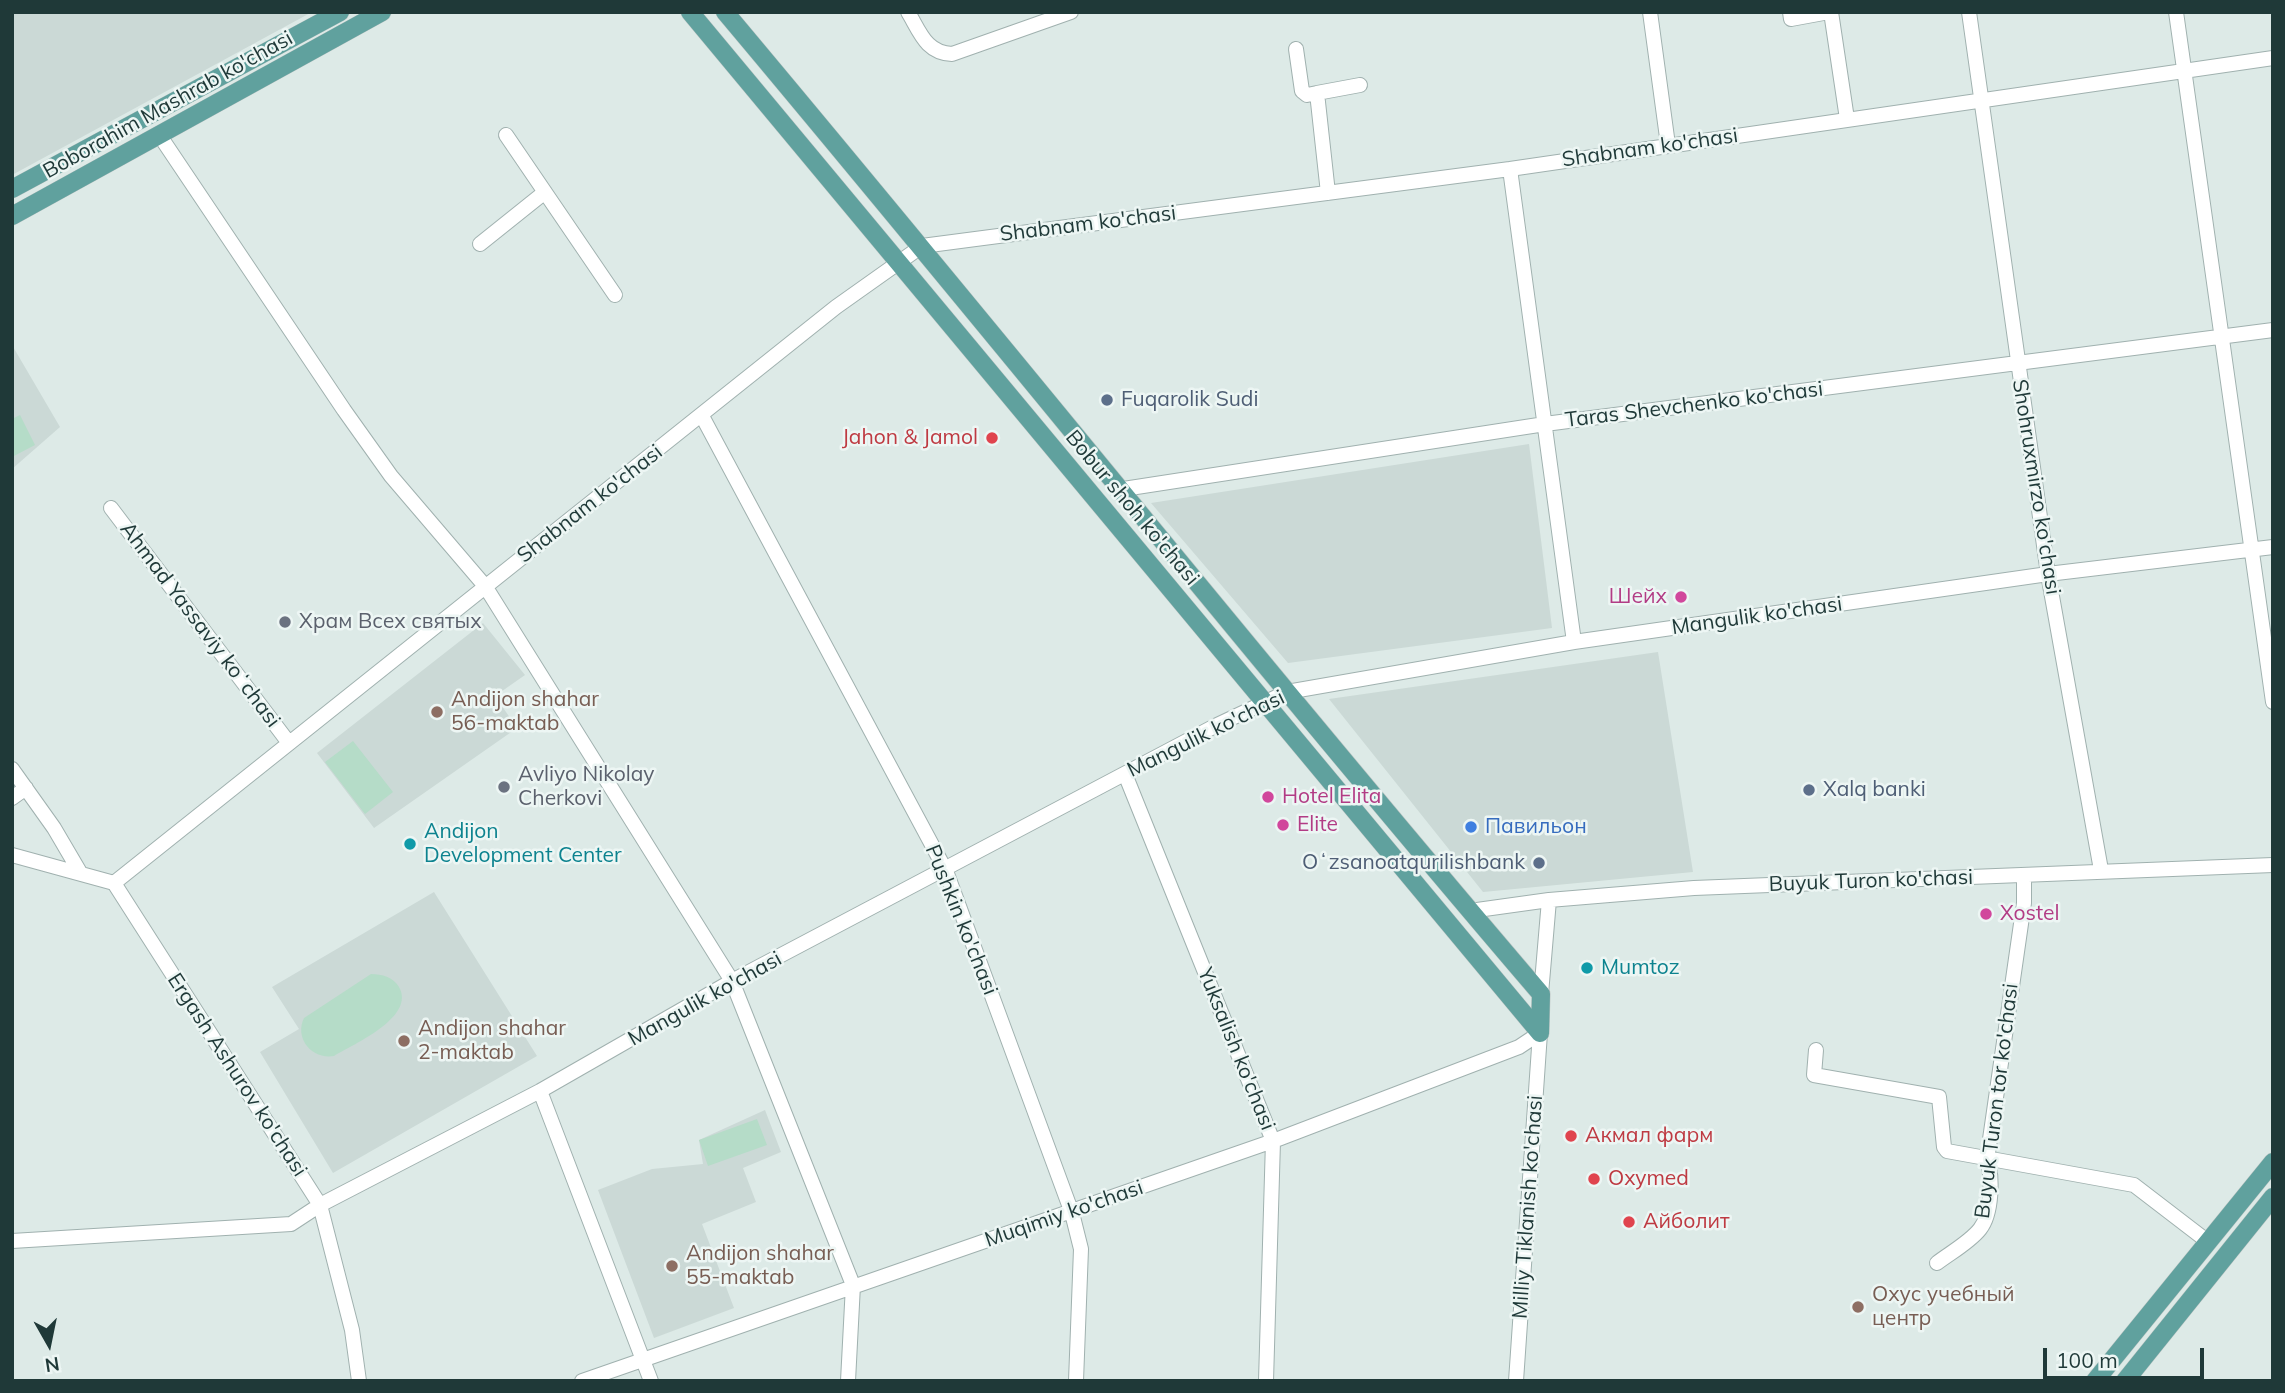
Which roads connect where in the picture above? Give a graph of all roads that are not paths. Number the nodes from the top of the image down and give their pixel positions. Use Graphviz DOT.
graph roads {
  1 [pos="340,12"];
  2 [pos="382,12"];
  3 [pos="690,12"];
  4 [pos="725,12"];
  5 [pos="908,12"];
  6 [pos="1071,12"];
  7 [pos="1650,12"];
  8 [pos="1790,12"];
  9 [pos="1830,12"];
  10 [pos="1969,12"];
  11 [pos="2176,12"];
  12 [pos="1296,50"];
  13 [pos="2273,58"];
  14 [pos="2185,71"];
  15 [pos="226,74"];
  16 [pos="1360,85"];
  17 [pos="237,93"];
  18 [pos="1317,93"];
  19 [pos="1980,102"];
  20 [pos="1847,119"];
  21 [pos="506,135"];
  22 [pos="160,136"];
  23 [pos="1668,145"];
  24 [pos="1510,169"];
  25 [pos="12,189"];
  26 [pos="545,192"];
  27 [pos="1328,193"];
  28 [pos="12,216"];
  29 [pos="480,244"];
  30 [pos="922,246"];
  31 [pos="898,263"];
  32 [pos="615,295"];
  33 [pos="2273,330"];
  34 [pos="2220,336"];
  35 [pos="2017,363"];
  36 [pos="702,416"];
  37 [pos="1545,424"];
  38 [pos="1117,490"];
  39 [pos="111,508"];
  40 [pos="2273,547"];
  41 [pos="2250,550"];
  42 [pos="2048,574"];
  43 [pos="485,586"];
  44 [pos="1574,642"];
  45 [pos="1287,692"];
  46 [pos="1263,702"];
  47 [pos="2273,702"];
  48 [pos="289,743"];
  49 [pos="12,769"];
  50 [pos="1125,774"];
  51 [pos="26,788"];
  52 [pos="12,798"];
  53 [pos="15,858"];
  54 [pos="2273,865"];
  55 [pos="2101,870"];
  56 [pos="946,871"];
  57 [pos="81,874"];
  58 [pos="2024,876"];
  59 [pos="114,883"];
  60 [pos="1549,900"];
  61 [pos="1470,911"];
  62 [pos="732,981"];
  63 [pos="1541,994"];
  64 [pos="1540,1033"];
  65 [pos="1816,1050"];
  66 [pos="540,1091"];
  67 [pos="1273,1141"];
  68 [pos="1987,1160"];
  69 [pos="2273,1162"];
  70 [pos="2273,1197"];
  71 [pos="320,1205"];
  72 [pos="1072,1213"];
  73 [pos="12,1241"];
  74 [pos="2207,1241"];
  75 [pos="1937,1263"];
  76 [pos="853,1285"];
  77 [pos="643,1359"];
  78 [pos="359,1381"];
  79 [pos="582,1381"];
  80 [pos="651,1381"];
  81 [pos="848,1381"];
  82 [pos="1076,1381"];
  83 [pos="1266,1381"];
  84 [pos="1517,1381"];
  85 [pos="2095,1381"];
  86 [pos="2124,1381"];
  1 -- 15 [label="main road, Boborahim Mashrab ko'chasi"];
  2 -- 17 [label="main road, Boborahim Mashrab ko'chasi"];
  3 -- 31 [label="main road, Bobur shoh ko'chasi"];
  4 -- 30 [label="main road, Bobur shoh ko'chasi"];
  5 -- 6 [label="street"];
  7 -- 23 [label="street"];
  8 -- 9 [label="street"];
  9 -- 20 [label="street"];
  10 -- 19 [label="street, Shohruxmirzo ko'chasi"];
  11 -- 14 [label="street"];
  12 -- 18 [label="street"];
  13 -- 14 [label="street, Shabnam ko'chasi"];
  14 -- 19 [label="street, Shabnam ko'chasi"];
  14 -- 34 [label="street"];
  15 -- 17 [label="main road"];
  15 -- 25 [label="main road, Boborahim Mashrab ko'chasi"];
  16 -- 18 [label="street"];
  17 -- 22 [label="main road, Boborahim Mashrab ko'chasi"];
  18 -- 27 [label="street"];
  19 -- 20 [label="street, Shabnam ko'chasi"];
  19 -- 35 [label="street, Shohruxmirzo ko'chasi"];
  20 -- 23 [label="street, Shabnam ko'chasi"];
  21 -- 26 [label="street"];
  22 -- 28 [label="main road, Boborahim Mashrab ko'chasi"];
  22 -- 43 [label="street"];
  23 -- 24 [label="street, Shabnam ko'chasi"];
  24 -- 27 [label="street, Shabnam ko'chasi"];
  24 -- 37 [label="street"];
  26 -- 29 [label="street"];
  26 -- 32 [label="street"];
  27 -- 30 [label="street, Shabnam ko'chasi"];
  30 -- 31 [label="street, Shabnam ko'chasi"];
  30 -- 38 [label="main road, Bobur shoh ko'chasi"];
  31 -- 36 [label="street, Shabnam ko'chasi"];
  31 -- 46 [label="main road, Bobur shoh ko'chasi"];
  33 -- 34 [label="street, Taras Shevchenko ko'chasi"];
  34 -- 35 [label="street, Taras Shevchenko ko'chasi"];
  34 -- 41 [label="street"];
  35 -- 37 [label="street, Taras Shevchenko ko'chasi"];
  35 -- 42 [label="street, Shohruxmirzo ko'chasi"];
  36 -- 43 [label="street, Shabnam ko'chasi"];
  36 -- 56 [label="street, Pushkin ko'chasi"];
  37 -- 38 [label="street, Taras Shevchenko ko'chasi"];
  37 -- 44 [label="street"];
  38 -- 45 [label="main road, Bobur shoh ko'chasi"];
  39 -- 48 [label="street, Ahmad Yassaviy koʻchasi"];
  40 -- 41 [label="street, Mangulik ko'chasi"];
  41 -- 42 [label="street, Mangulik ko'chasi"];
  41 -- 47 [label="street"];
  42 -- 44 [label="street, Mangulik ko'chasi"];
  42 -- 55 [label="street, Shohruxmirzo ko'chasi"];
  43 -- 48 [label="street, Shabnam ko'chasi"];
  43 -- 62 [label="street"];
  44 -- 45 [label="street, Mangulik ko'chasi"];
  45 -- 46 [label="street, Mangulik ko'chasi"];
  45 -- 61 [label="main road, Bobur shoh ko'chasi"];
  46 -- 50 [label="street, Mangulik ko'chasi"];
  46 -- 64 [label="main road, Bobur shoh ko'chasi"];
  48 -- 59 [label="street, Shabnam ko'chasi"];
  49 -- 51 [label="street"];
  50 -- 56 [label="street, Mangulik ko'chasi"];
  50 -- 67 [label="street, Yuksalish ko'chasi"];
  51 -- 52 [label="street"];
  51 -- 57 [label="street"];
  53 -- 57 [label="street"];
  54 -- 55 [label="street, Buyuk Turon ko'chasi"];
  55 -- 58 [label="street, Buyuk Turon ko'chasi"];
  56 -- 62 [label="street, Mangulik ko'chasi"];
  56 -- 72 [label="street, Pushkin ko'chasi"];
  57 -- 59 [label="street"];
  58 -- 60 [label="street, Buyuk Turon ko'chasi"];
  58 -- 68 [label="street, Buyuk Turon tor ko'chasi"];
  59 -- 71 [label="street, Ergash Ashurov ko'chasi"];
  60 -- 61 [label="street, Buyuk Turon ko'chasi"];
  60 -- 63 [label="street"];
  61 -- 63 [label="main road, Bobur shoh ko'chasi"];
  62 -- 66 [label="street, Mangulik ko'chasi"];
  62 -- 76 [label="street"];
  63 -- 64 [label="main road"];
  64 -- 67 [label="street, Muqimiy ko'chasi"];
  64 -- 84 [label="street, Milliy Tiklanish ko'chasi"];
  65 -- 68 [label="street"];
  66 -- 71 [label="street, Mangulik ko'chasi"];
  66 -- 77 [label="street"];
  67 -- 72 [label="street, Muqimiy ko'chasi"];
  67 -- 83 [label="street, Yuksalish ko'chasi"];
  68 -- 74 [label="street"];
  68 -- 75 [label="street, Buyuk Turon tor ko'chasi"];
  69 -- 74 [label="main road"];
  70 -- 86 [label="main road"];
  71 -- 73 [label="street"];
  71 -- 78 [label="street, Ergash Ashurov ko'chasi"];
  72 -- 76 [label="street, Muqimiy ko'chasi"];
  72 -- 82 [label="street, Pushkin ko'chasi"];
  74 -- 85 [label="main road"];
  76 -- 77 [label="street, Muqimiy ko'chasi"];
  76 -- 81 [label="street"];
  77 -- 79 [label="street, Muqimiy ko'chasi"];
  77 -- 80 [label="street"];
}
